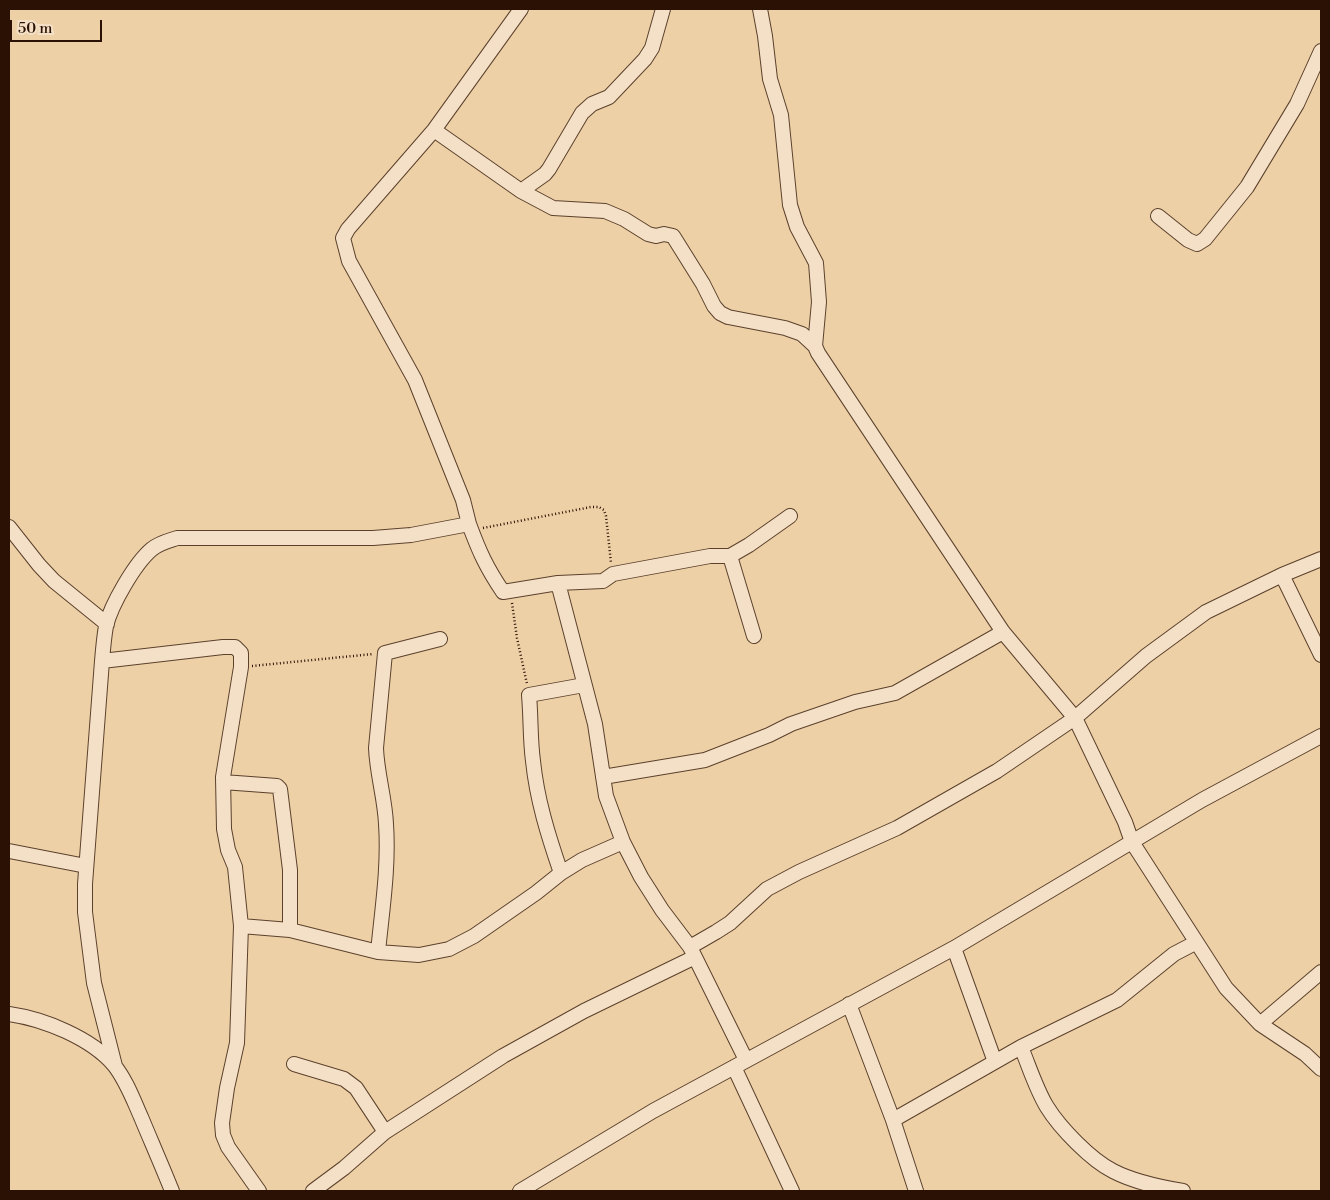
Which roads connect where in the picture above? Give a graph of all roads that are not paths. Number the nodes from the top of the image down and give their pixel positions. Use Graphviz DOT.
graph roads {
  1 [pos="521,9"];
  2 [pos="663,9"];
  3 [pos="760,9"];
  4 [pos="1321,51"];
  5 [pos="434,130"];
  6 [pos="521,191"];
  7 [pos="1158,216"];
  8 [pos="815,346"];
  9 [pos="790,516"];
  10 [pos="9,527"];
  11 [pos="471,527"];
  12 [pos="730,556"];
  13 [pos="1321,559"];
  14 [pos="1282,575"];
  15 [pos="558,584"];
  16 [pos="107,624"];
  17 [pos="1003,632"];
  18 [pos="754,636"];
  19 [pos="440,639"];
  20 [pos="1321,655"];
  21 [pos="102,661"];
  22 [pos="584,685"];
  23 [pos="1075,718"];
  24 [pos="1321,736"];
  25 [pos="602,777"];
  26 [pos="223,782"];
  27 [pos="623,842"];
  28 [pos="1132,842"];
  29 [pos="9,851"];
  30 [pos="86,866"];
  31 [pos="561,873"];
  32 [pos="241,926"];
  33 [pos="290,930"];
  34 [pos="1195,943"];
  35 [pos="954,948"];
  36 [pos="378,952"];
  37 [pos="692,952"];
  38 [pos="1321,972"];
  39 [pos="849,1004"];
  40 [pos="9,1014"];
  41 [pos="1260,1024"];
  42 [pos="1021,1047"];
  43 [pos="746,1060"];
  44 [pos="995,1062"];
  45 [pos="294,1064"];
  46 [pos="115,1066"];
  47 [pos="734,1067"];
  48 [pos="1321,1069"];
  49 [pos="893,1120"];
  50 [pos="385,1132"];
  51 [pos="172,1191"];
  52 [pos="259,1191"];
  53 [pos="313,1191"];
  54 [pos="520,1191"];
  55 [pos="792,1191"];
  56 [pos="916,1191"];
  57 [pos="1183,1191"];
  1 -- 5 [label="street"];
  2 -- 6 [label="street"];
  3 -- 8 [label="street"];
  4 -- 7 [label="street"];
  5 -- 6 [label="street"];
  5 -- 11 [label="street"];
  6 -- 8 [label="street"];
  8 -- 17 [label="street"];
  9 -- 12 [label="street"];
  10 -- 16 [label="street"];
  11 -- 15 [label="street"];
  11 -- 16 [label="street"];
  12 -- 15 [label="street"];
  12 -- 18 [label="street"];
  13 -- 14 [label="street"];
  14 -- 20 [label="street"];
  14 -- 23 [label="street"];
  15 -- 22 [label="street"];
  16 -- 21 [label="street"];
  17 -- 23 [label="street"];
  17 -- 25 [label="street"];
  19 -- 36 [label="street"];
  21 -- 26 [label="street"];
  21 -- 30 [label="street"];
  22 -- 25 [label="street"];
  22 -- 31 [label="street"];
  23 -- 28 [label="street"];
  23 -- 37 [label="street"];
  24 -- 28 [label="street"];
  25 -- 27 [label="street"];
  26 -- 32 [label="street"];
  26 -- 33 [label="street"];
  27 -- 31 [label="street"];
  27 -- 37 [label="street"];
  28 -- 34 [label="street"];
  28 -- 35 [label="street"];
  29 -- 30 [label="street"];
  30 -- 46 [label="street"];
  31 -- 36 [label="street"];
  32 -- 33 [label="street"];
  32 -- 52 [label="street"];
  33 -- 36 [label="street"];
  34 -- 41 [label="street"];
  34 -- 42 [label="street"];
  35 -- 39 [label="street"];
  35 -- 44 [label="street"];
  37 -- 43 [label="street"];
  37 -- 50 [label="street"];
  38 -- 41 [label="street"];
  39 -- 43 [label="street"];
  39 -- 49 [label="street"];
  40 -- 46 [label="street"];
  41 -- 48 [label="street"];
  42 -- 44 [label="street"];
  42 -- 57 [label="street"];
  43 -- 47 [label="street"];
  44 -- 49 [label="street"];
  45 -- 50 [label="street"];
  46 -- 51 [label="street"];
  47 -- 54 [label="street"];
  47 -- 55 [label="street"];
  49 -- 56 [label="street"];
  50 -- 53 [label="street"];
}
